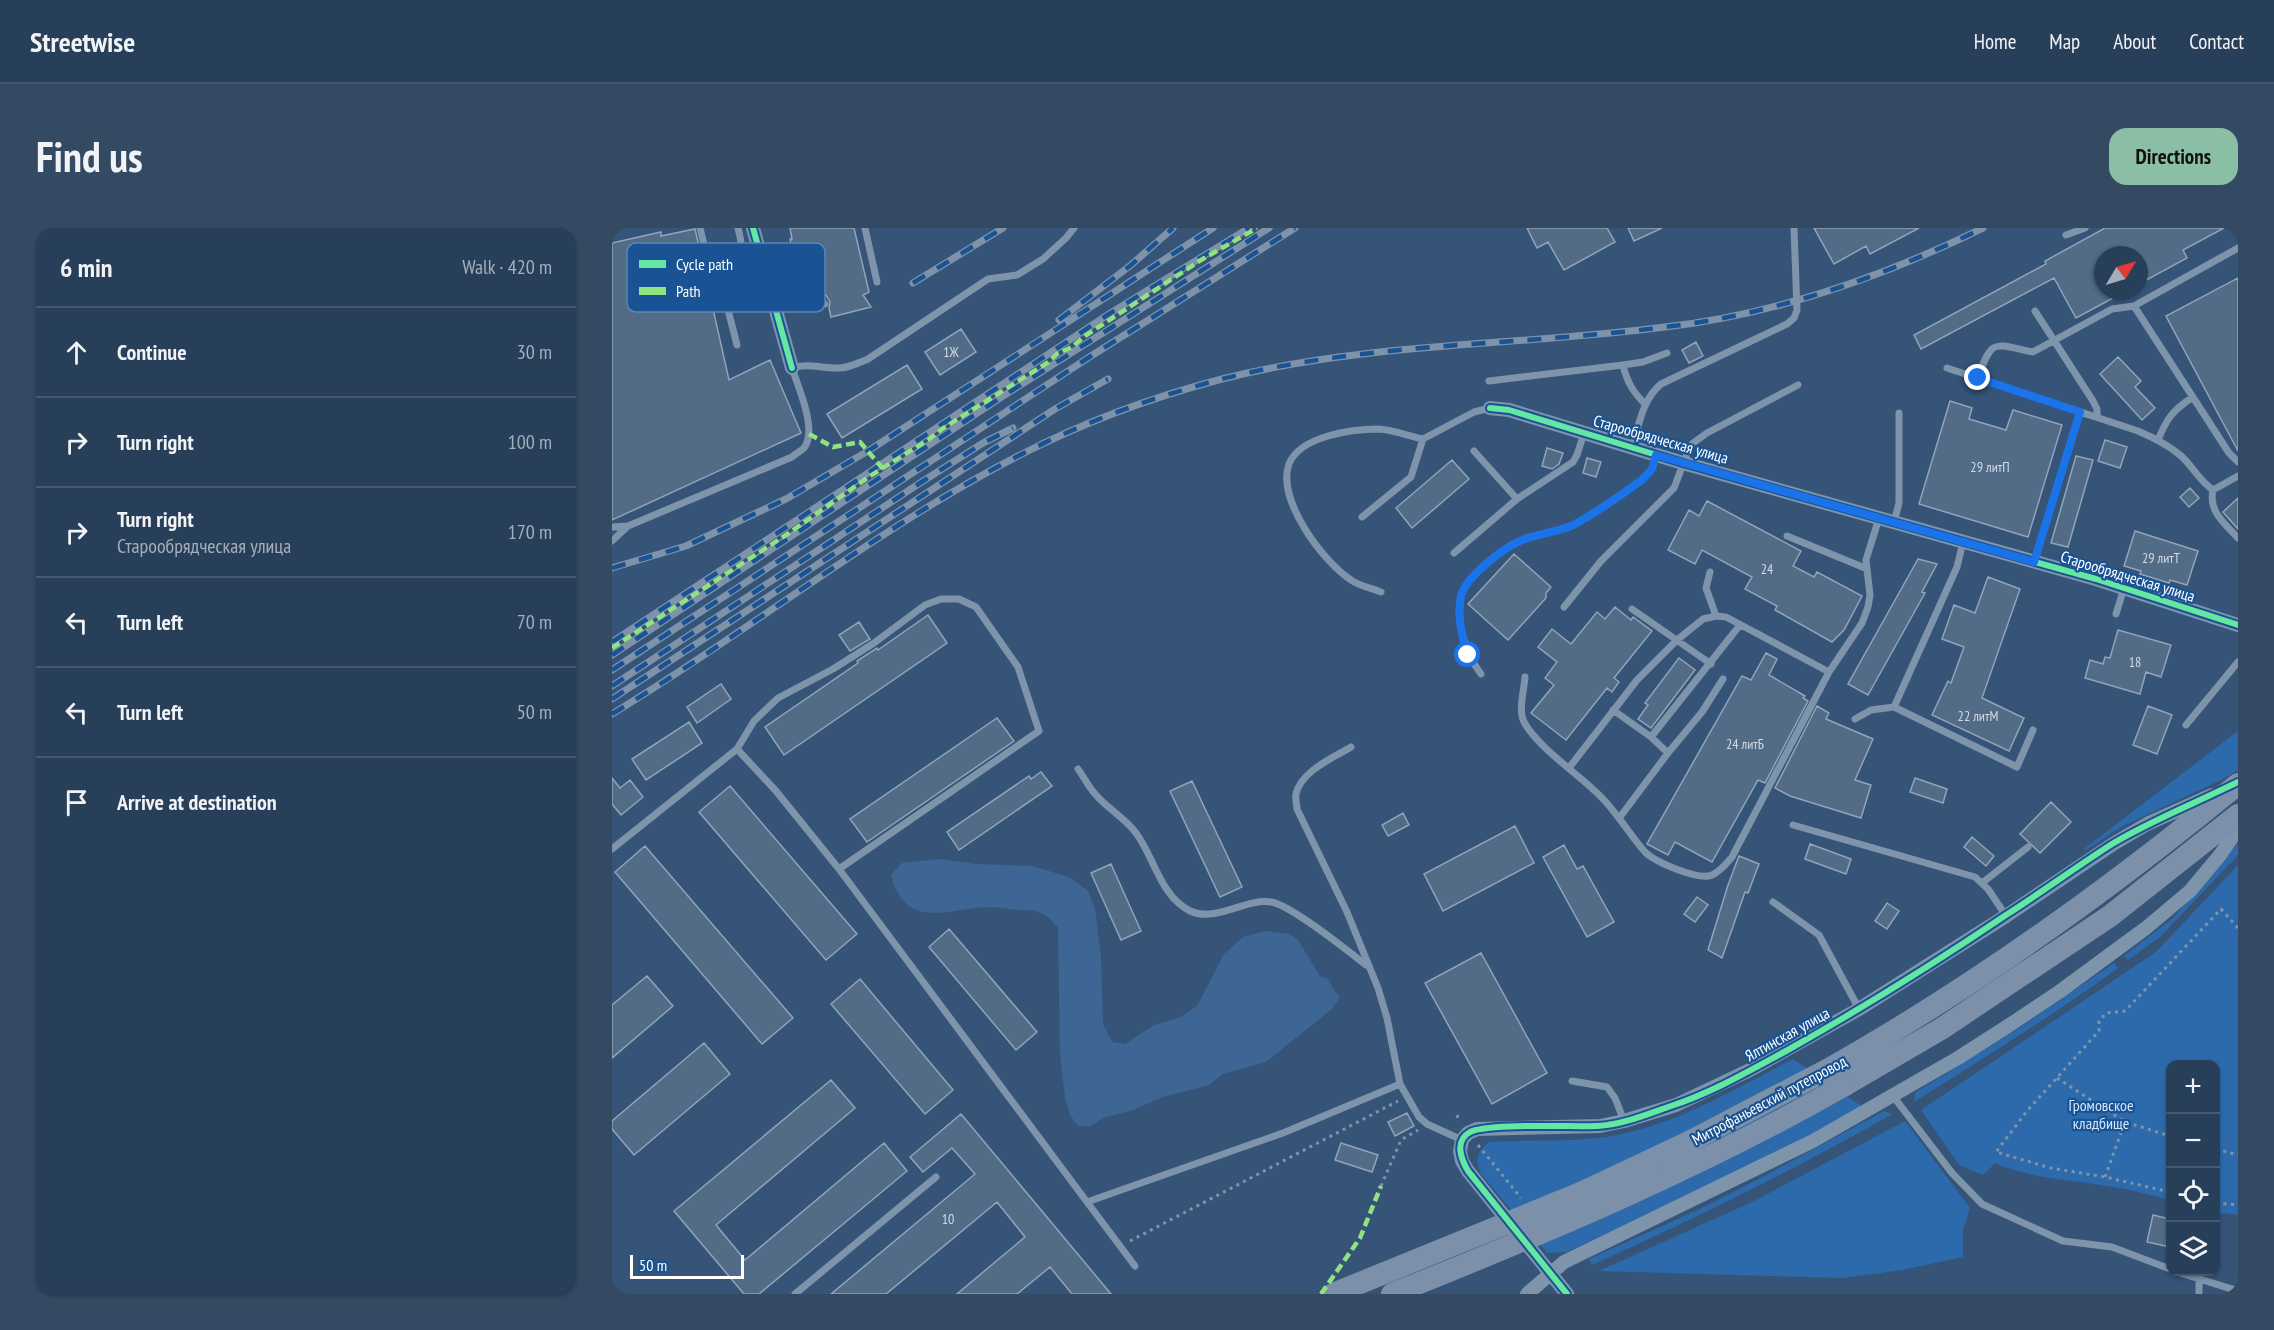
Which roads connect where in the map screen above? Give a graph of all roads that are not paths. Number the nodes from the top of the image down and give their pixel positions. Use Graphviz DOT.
graph roads {
  1 [pos="700,228"];
  2 [pos="738,228"];
  3 [pos="753,228"];
  4 [pos="865,228"];
  5 [pos="1074,228"];
  6 [pos="1794,228"];
  7 [pos="2085,228"];
  8 [pos="2066,235"];
  9 [pos="704,243"];
  10 [pos="742,243"];
  11 [pos="757,243"];
  12 [pos="2238,248"];
  13 [pos="877,282"];
  14 [pos="2134,306"];
  15 [pos="2035,311"];
  16 [pos="729,312"];
  17 [pos="776,312"];
  18 [pos="2054,341"];
  19 [pos="737,345"];
  20 [pos="1667,353"];
  21 [pos="1623,365"];
  22 [pos="792,368"];
  23 [pos="1947,368"];
  24 [pos="1978,378"];
  25 [pos="1489,381"];
  26 [pos="1797,385"];
  27 [pos="2193,397"];
  28 [pos="1645,404"];
  29 [pos="1490,408"];
  30 [pos="2080,412"];
  31 [pos="1899,413"];
  32 [pos="2097,417"];
  33 [pos="1584,433"];
  34 [pos="1423,439"];
  35 [pos="2158,440"];
  36 [pos="1632,448"];
  37 [pos="1474,451"];
  38 [pos="1656,455"];
  39 [pos="2238,462"];
  40 [pos="1683,463"];
  41 [pos="2238,476"];
  42 [pos="2213,489"];
  43 [pos="1516,499"];
  44 [pos="1362,517"];
  45 [pos="1879,518"];
  46 [pos="1894,522"];
  47 [pos="628,526"];
  48 [pos="612,527"];
  49 [pos="1787,536"];
  50 [pos="2238,538"];
  51 [pos="612,541"];
  52 [pos="1964,542"];
  53 [pos="1454,553"];
  54 [pos="2034,562"];
  55 [pos="1865,568"];
  56 [pos="1710,572"];
  57 [pos="2124,588"];
  58 [pos="1381,592"];
  59 [pos="1564,607"];
  60 [pos="1632,609"];
  61 [pos="2116,614"];
  62 [pos="1716,616"];
  63 [pos="1740,625"];
  64 [pos="2238,626"];
  65 [pos="1677,640"];
  66 [pos="2238,662"];
  67 [pos="1711,664"];
  68 [pos="1829,672"];
  69 [pos="1481,674"];
  70 [pos="1526,677"];
  71 [pos="1723,679"];
  72 [pos="1894,707"];
  73 [pos="1614,710"];
  74 [pos="1855,719"];
  75 [pos="2186,724"];
  76 [pos="2033,730"];
  77 [pos="1651,737"];
  78 [pos="1351,747"];
  79 [pos="737,749"];
  80 [pos="1668,753"];
  81 [pos="1569,768"];
  82 [pos="1078,769"];
  83 [pos="2238,783"];
  84 [pos="2238,815"];
  85 [pos="1620,817"];
  86 [pos="1793,825"];
  87 [pos="2238,829"];
  88 [pos="2028,847"];
  89 [pos="612,849"];
  90 [pos="839,869"];
  91 [pos="1982,883"];
  92 [pos="1773,903"];
  93 [pos="2006,916"];
  94 [pos="1368,966"];
  95 [pos="1859,1009"];
  96 [pos="1572,1081"];
  97 [pos="1400,1084"];
  98 [pos="1893,1096"];
  99 [pos="1624,1121"];
  100 [pos="1462,1140"];
  101 [pos="936,1178"];
  102 [pos="1087,1202"];
  103 [pos="1135,1266"];
  104 [pos="2166,1267"];
  105 [pos="1551,1274"];
  106 [pos="2188,1276"];
  107 [pos="2199,1280"];
  108 [pos="2238,1291"];
  109 [pos="795,1294"];
  110 [pos="1333,1294"];
  111 [pos="1392,1294"];
  112 [pos="1527,1294"];
  113 [pos="1567,1294"];
  114 [pos="2199,1294"];
  1 -- 9 [label="lane"];
  2 -- 10 [label="lane"];
  3 -- 11 [label="street"];
  4 -- 13 [label="lane"];
  5 -- 22 [label="lane"];
  6 -- 28 [label="lane"];
  7 -- 8 [label="lane"];
  12 -- 14 [label="lane"];
  14 -- 18 [label="lane"];
  14 -- 27 [label="lane"];
  15 -- 18 [label="lane"];
  16 -- 19 [label="lane"];
  17 -- 22 [label="street"];
  18 -- 24 [label="lane"];
  18 -- 32 [label="lane"];
  20 -- 21 [label="lane"];
  21 -- 25 [label="lane"];
  21 -- 28 [label="lane"];
  22 -- 47 [label="lane"];
  23 -- 24 [label="lane"];
  24 -- 30 [label="lane"];
  26 -- 40 [label="lane"];
  27 -- 35 [label="lane"];
  27 -- 39 [label="lane"];
  28 -- 36 [label="lane"];
  29 -- 33 [label="street, Старообрядческая улица"];
  29 -- 34 [label="lane"];
  30 -- 32 [label="lane"];
  30 -- 54 [label="lane"];
  31 -- 46 [label="lane"];
  32 -- 35 [label="lane"];
  33 -- 36 [label="street, Старообрядческая улица"];
  33 -- 43 [label="lane"];
  34 -- 44 [label="lane"];
  34 -- 58 [label="lane"];
  35 -- 42 [label="lane"];
  36 -- 38 [label="street, Старообрядческая улица"];
  37 -- 43 [label="lane"];
  38 -- 40 [label="street, Старообрядческая улица"];
  38 -- 69 [label="lane"];
  40 -- 45 [label="street, Старообрядческая улица"];
  40 -- 59 [label="lane"];
  41 -- 42 [label="lane"];
  42 -- 50 [label="lane"];
  43 -- 53 [label="lane"];
  45 -- 46 [label="street, Старообрядческая улица"];
  45 -- 55 [label="lane"];
  46 -- 52 [label="street, Старообрядческая улица"];
  47 -- 48 [label="lane"];
  47 -- 51 [label="lane"];
  49 -- 55 [label="lane"];
  52 -- 54 [label="street, Старообрядческая улица"];
  52 -- 72 [label="lane"];
  54 -- 57 [label="street, Старообрядческая улица"];
  55 -- 68 [label="lane"];
  56 -- 62 [label="lane"];
  57 -- 61 [label="lane"];
  57 -- 64 [label="street, Старообрядческая улица"];
  60 -- 65 [label="lane"];
  62 -- 63 [label="lane"];
  62 -- 65 [label="lane"];
  63 -- 67 [label="lane"];
  63 -- 68 [label="lane"];
  65 -- 67 [label="lane"];
  65 -- 73 [label="lane"];
  66 -- 75 [label="lane"];
  67 -- 77 [label="lane"];
  68 -- 85 [label="lane"];
  70 -- 81 [label="lane"];
  71 -- 80 [label="lane"];
  72 -- 74 [label="lane"];
  72 -- 76 [label="lane"];
  73 -- 77 [label="lane"];
  73 -- 81 [label="lane"];
  77 -- 80 [label="lane"];
  78 -- 94 [label="lane"];
  79 -- 89 [label="lane"];
  79 -- 90 [label="lane"];
  79 -- 90 [label="lane"];
  80 -- 85 [label="lane"];
  81 -- 85 [label="lane"];
  82 -- 94 [label="lane"];
  83 -- 93 [label="street, Ялтинская улица"];
  83 -- 110 [label="main road, Митрофаньевский путепровод, bridge"];
  84 -- 111 [label="main road, Митрофаньевский путепровод, bridge"];
  86 -- 91 [label="lane"];
  87 -- 98 [label="street"];
  88 -- 91 [label="lane"];
  90 -- 102 [label="lane"];
  91 -- 93 [label="lane"];
  92 -- 95 [label="lane"];
  93 -- 95 [label="street, Ялтинская улица"];
  94 -- 97 [label="lane"];
  95 -- 99 [label="street, Ялтинская улица"];
  96 -- 99 [label="lane"];
  97 -- 100 [label="lane"];
  97 -- 102 [label="lane"];
  98 -- 104 [label="lane"];
  98 -- 105 [label="street"];
  99 -- 100 [label="street, Ялтинская улица"];
  100 -- 105 [label="street"];
  101 -- 109 [label="lane"];
  102 -- 103 [label="lane"];
  105 -- 112 [label="street"];
  105 -- 113 [label="street"];
  106 -- 107 [label="lane"];
  107 -- 108 [label="lane"];
  107 -- 114 [label="lane"];
}
